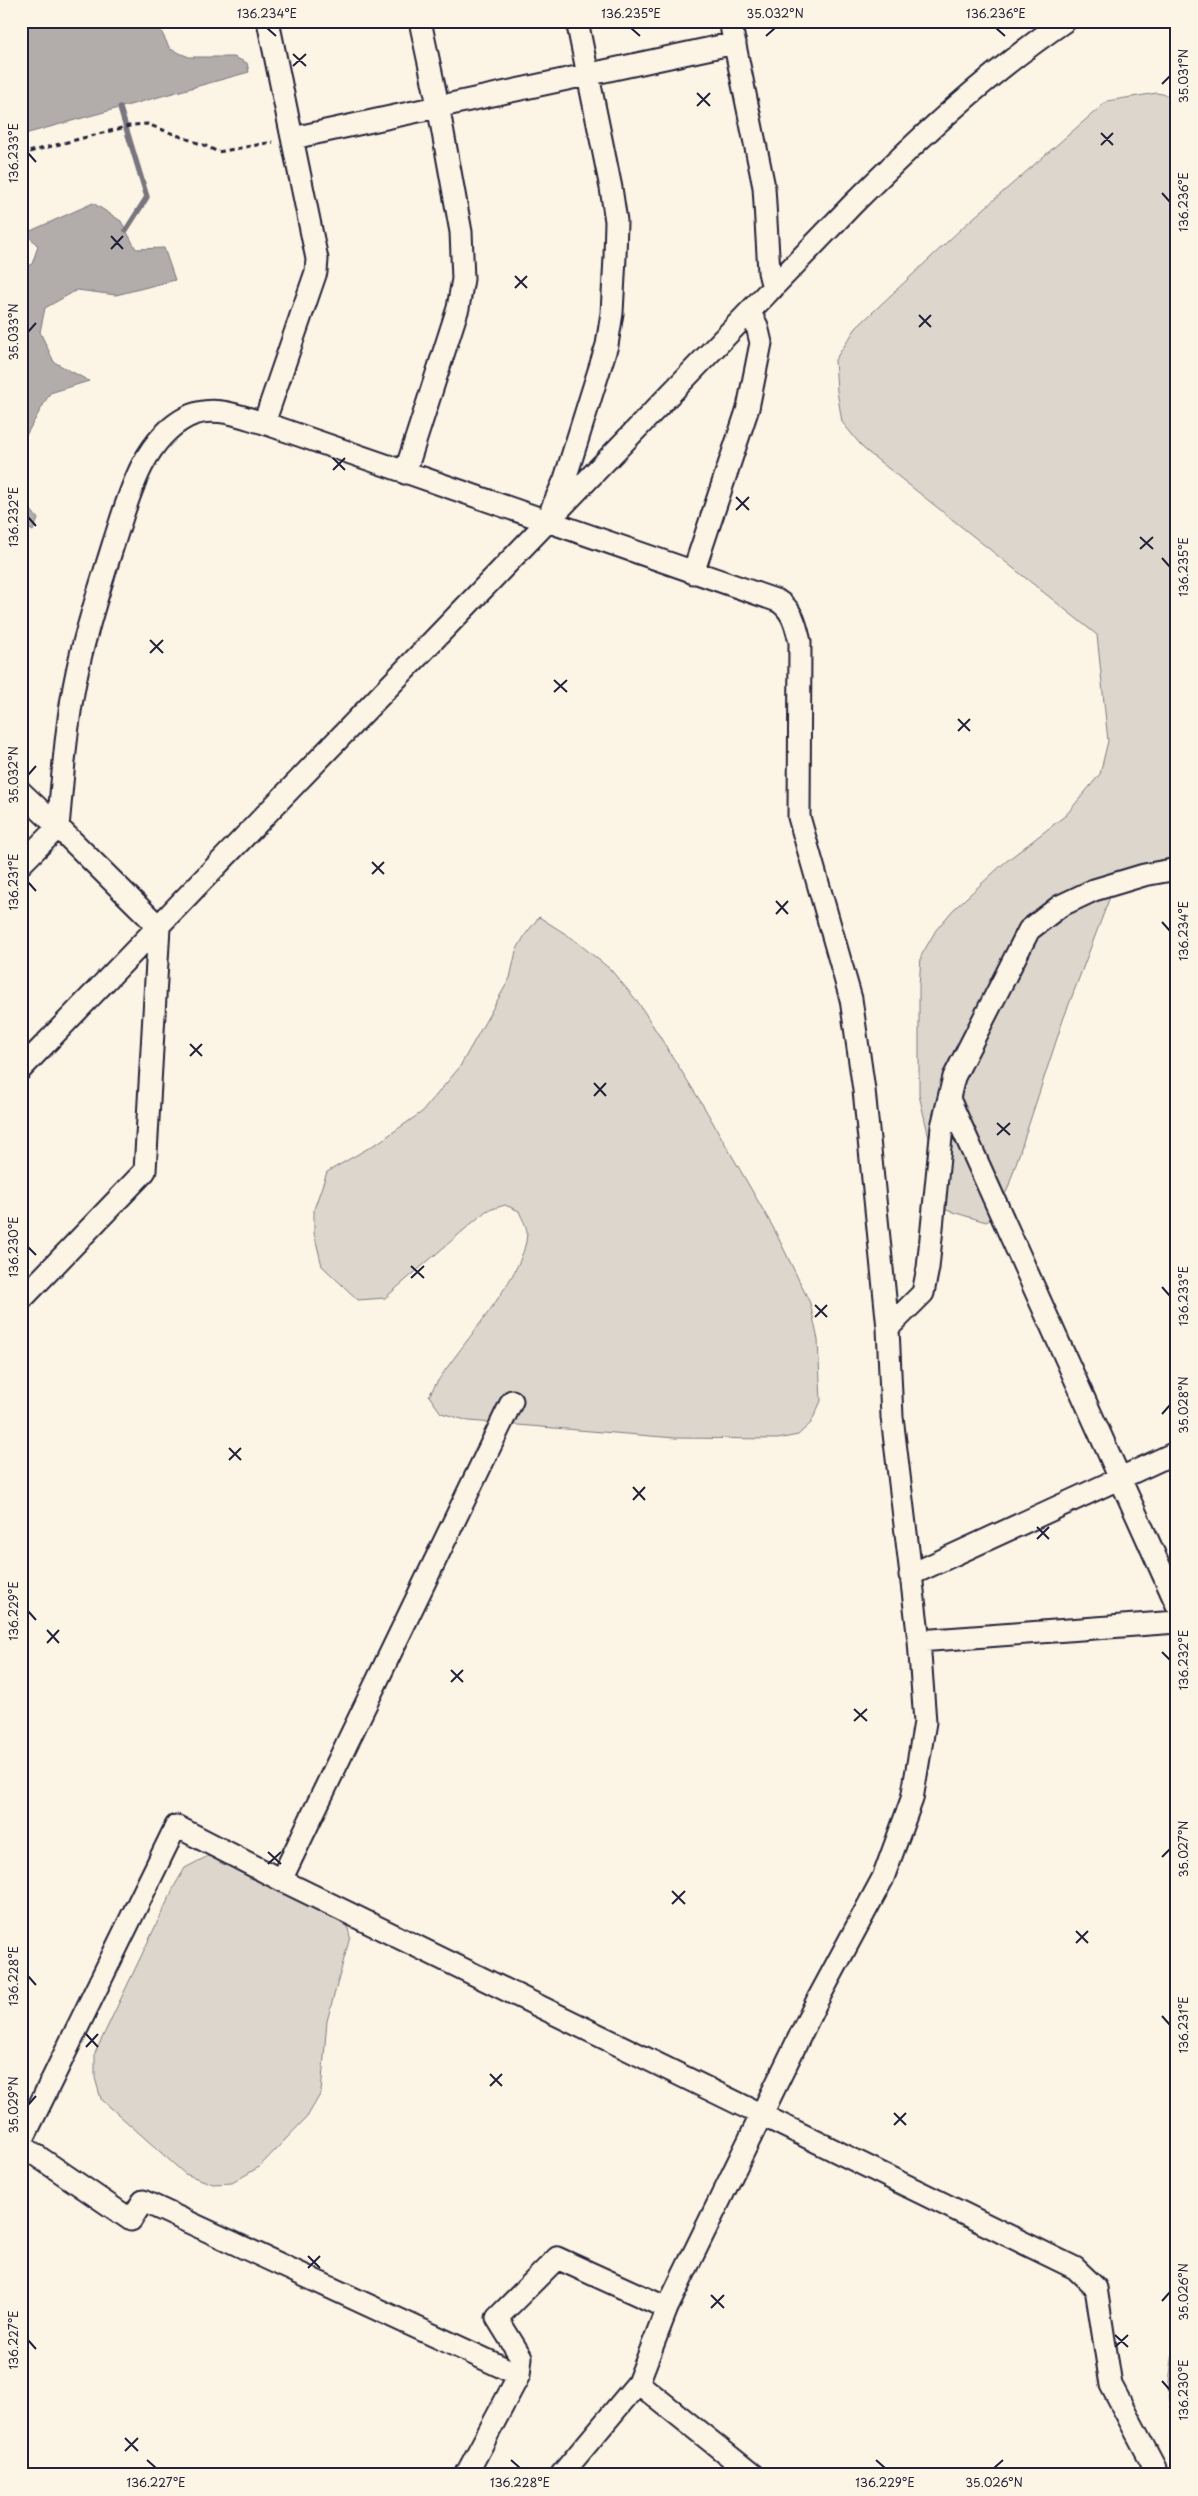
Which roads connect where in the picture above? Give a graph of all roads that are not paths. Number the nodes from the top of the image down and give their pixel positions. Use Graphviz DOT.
graph roads {
  1 [pos="268,21"];
  2 [pos="420,21"];
  3 [pos="577,21"];
  4 [pos="730,21"];
  5 [pos="1065,21"];
  6 [pos="735,42"];
  7 [pos="588,75"];
  8 [pos="438,105"];
  9 [pos="293,138"];
  10 [pos="773,288"];
  11 [pos="750,314"];
  12 [pos="264,423"];
  13 [pos="405,473"];
  14 [pos="546,522"];
  15 [pos="693,572"];
  16 [pos="21,792"];
  17 [pos="58,827"];
  18 [pos="21,864"];
  19 [pos="1177,869"];
  20 [pos="159,927"];
  21 [pos="21,1069"];
  22 [pos="949,1100"];
  23 [pos="21,1300"];
  24 [pos="888,1328"];
  25 [pos="512,1401"];
  26 [pos="1177,1452"];
  27 [pos="1120,1478"];
  28 [pos="910,1575"];
  29 [pos="1177,1605"];
  30 [pos="1177,1622"];
  31 [pos="920,1641"];
  32 [pos="281,1880"];
  33 [pos="761,2114"];
  34 [pos="21,2144"];
  35 [pos="666,2308"];
  36 [pos="519,2375"];
  37 [pos="638,2383"];
  38 [pos="466,2475"];
  39 [pos="560,2475"];
  40 [pos="753,2475"];
  41 [pos="1155,2475"];
  1 -- 9 [label="street"];
  2 -- 8 [label="street"];
  3 -- 7 [label="street"];
  4 -- 6 [label="street"];
  5 -- 10 [label="street"];
  6 -- 7 [label="street"];
  6 -- 10 [label="street"];
  7 -- 8 [label="street"];
  7 -- 14 [label="street"];
  8 -- 9 [label="street"];
  8 -- 13 [label="street"];
  9 -- 12 [label="street"];
  10 -- 11 [label="street"];
  11 -- 14 [label="street"];
  11 -- 15 [label="street"];
  12 -- 13 [label="street"];
  12 -- 17 [label="street"];
  13 -- 14 [label="street"];
  14 -- 15 [label="street"];
  14 -- 20 [label="street"];
  15 -- 24 [label="street"];
  16 -- 17 [label="street"];
  17 -- 18 [label="street"];
  17 -- 20 [label="street"];
  19 -- 22 [label="street"];
  20 -- 21 [label="street"];
  20 -- 23 [label="street"];
  22 -- 24 [label="street"];
  22 -- 27 [label="street"];
  24 -- 28 [label="street"];
  25 -- 32 [label="street"];
  26 -- 27 [label="street"];
  27 -- 28 [label="street"];
  27 -- 29 [label="street"];
  28 -- 31 [label="street"];
  30 -- 31 [label="street"];
  31 -- 33 [label="street"];
  32 -- 33 [label="street"];
  32 -- 34 [label="street"];
  33 -- 35 [label="street"];
  33 -- 41 [label="street"];
  34 -- 36 [label="street"];
  35 -- 36 [label="street"];
  35 -- 37 [label="street"];
  36 -- 38 [label="street"];
  37 -- 39 [label="street"];
  37 -- 40 [label="street"];
}
